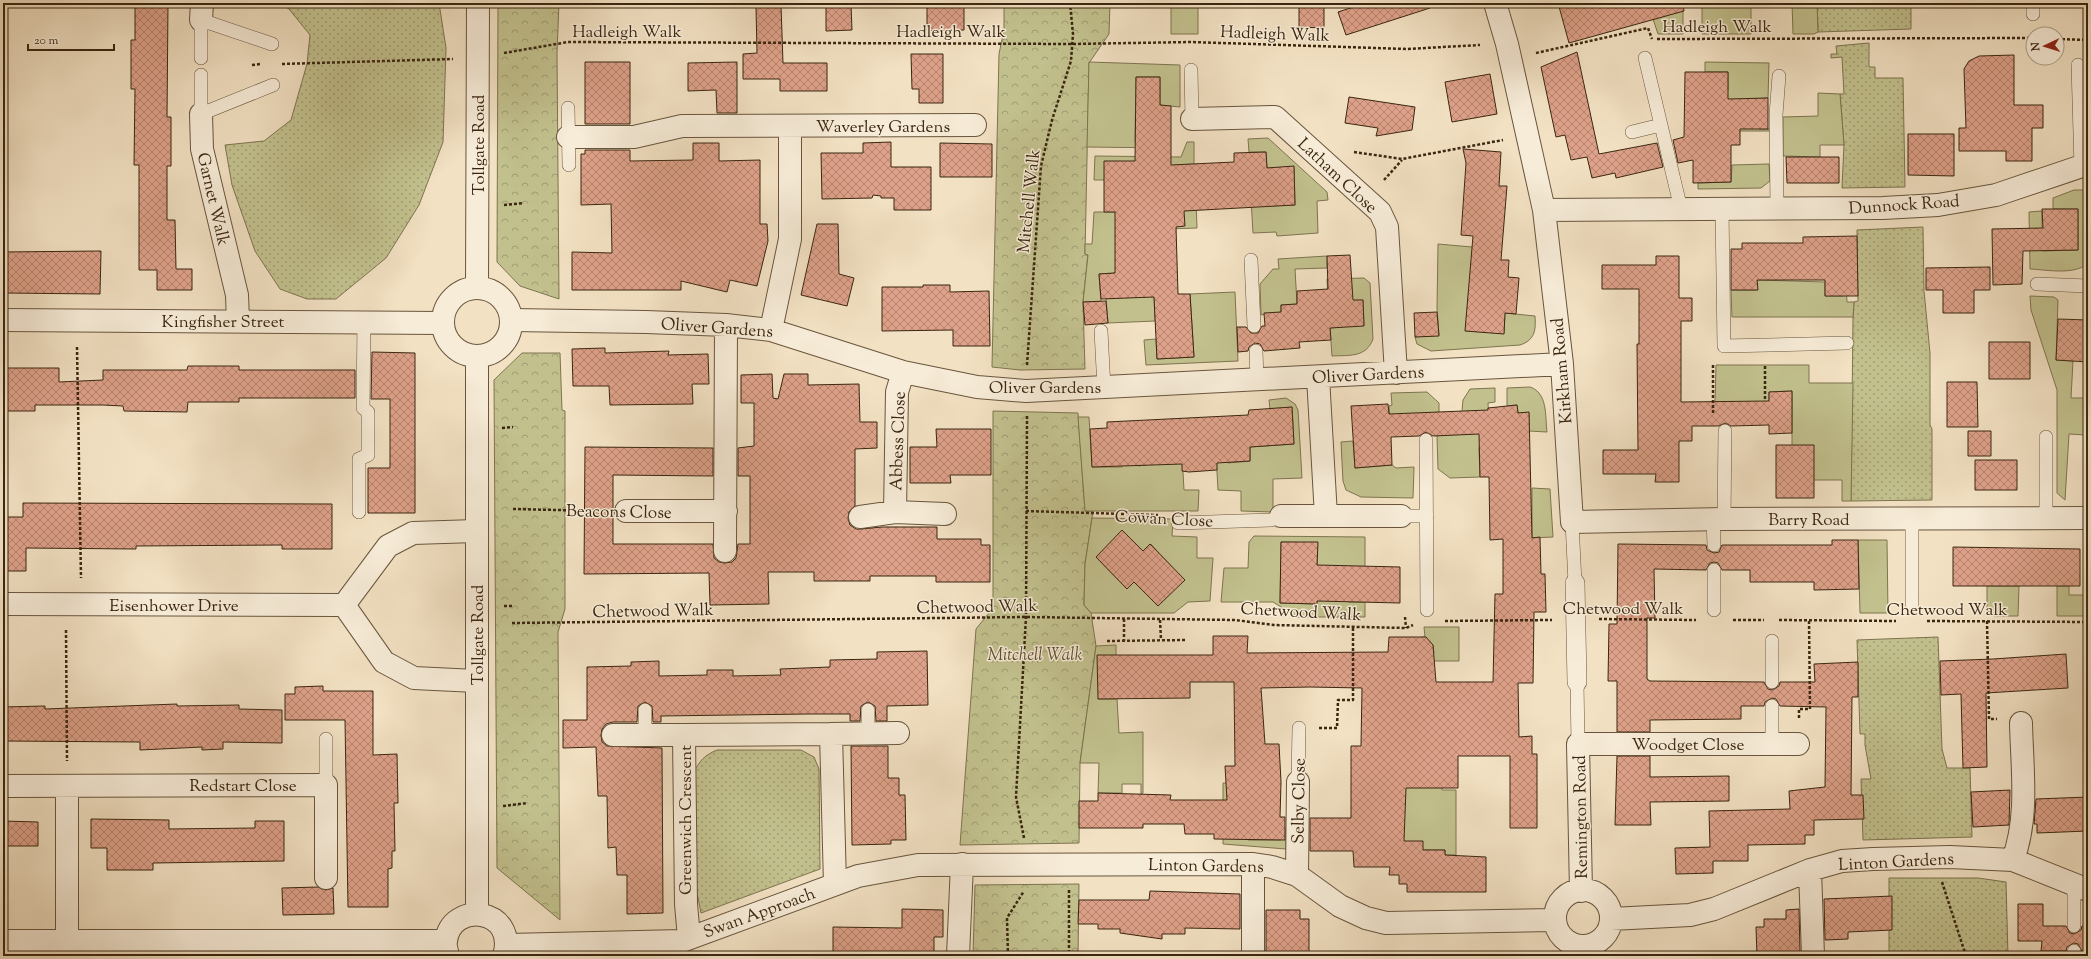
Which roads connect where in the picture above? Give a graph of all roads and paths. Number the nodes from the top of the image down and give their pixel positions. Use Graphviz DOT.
graph roads {
  1 [pos="478,3"];
  2 [pos="1070,3"];
  3 [pos="1495,3"];
  4 [pos="201,11"];
  5 [pos="2025,38"];
  6 [pos="2065,39"];
  7 [pos="2088,40"];
  8 [pos="272,44"];
  9 [pos="1073,44"];
  10 [pos="1507,44"];
  11 [pos="504,53"];
  12 [pos="252,57"];
  13 [pos="201,58"];
  14 [pos="459,58"];
  15 [pos="1645,58"];
  16 [pos="266,64"];
  17 [pos="281,64"];
  18 [pos="252,65"];
  19 [pos="2078,65"];
  20 [pos="252,70"];
  21 [pos="1191,70"];
  22 [pos="201,75"];
  23 [pos="1779,76"];
  24 [pos="273,85"];
  25 [pos="568,108"];
  26 [pos="201,114"];
  27 [pos="1192,119"];
  28 [pos="1661,124"];
  29 [pos="975,125"];
  30 [pos="790,126"];
  31 [pos="1632,132"];
  32 [pos="1527,136"];
  33 [pos="568,137"];
  34 [pos="1402,159"];
  35 [pos="2085,165"];
  36 [pos="569,166"];
  37 [pos="524,203"];
  38 [pos="504,204"];
  39 [pos="1681,209"];
  40 [pos="1722,209"];
  41 [pos="1777,209"];
  42 [pos="1544,210"];
  43 [pos="1250,260"];
  44 [pos="2037,284"];
  45 [pos="2088,286"];
  46 [pos="478,287"];
  47 [pos="3,320"];
  48 [pos="77,320"];
  49 [pos="511,320"];
  50 [pos="238,321"];
  51 [pos="364,322"];
  52 [pos="442,323"];
  53 [pos="726,325"];
  54 [pos="1254,326"];
  55 [pos="771,330"];
  56 [pos="1101,331"];
  57 [pos="1847,344"];
  58 [pos="1764,345"];
  59 [pos="1256,351"];
  60 [pos="477,356"];
  61 [pos="1713,360"];
  62 [pos="1562,364"];
  63 [pos="1026,369"];
  64 [pos="903,372"];
  65 [pos="1396,373"];
  66 [pos="1318,377"];
  67 [pos="1258,380"];
  68 [pos="1104,388"];
  69 [pos="1765,401"];
  70 [pos="1026,414"];
  71 [pos="1725,433"];
  72 [pos="2046,437"];
  73 [pos="1426,440"];
  74 [pos="513,509"];
  75 [pos="626,511"];
  76 [pos="1026,511"];
  77 [pos="359,512"];
  78 [pos="726,512"];
  79 [pos="895,512"];
  80 [pos="945,514"];
  81 [pos="1281,516"];
  82 [pos="1326,516"];
  83 [pos="1401,516"];
  84 [pos="1427,516"];
  85 [pos="860,517"];
  86 [pos="1912,518"];
  87 [pos="2046,518"];
  88 [pos="2088,518"];
  89 [pos="1719,519"];
  90 [pos="1572,522"];
  91 [pos="1178,523"];
  92 [pos="476,531"];
  93 [pos="1714,545"];
  94 [pos="726,551"];
  95 [pos="1714,570"];
  96 [pos="1575,583"];
  97 [pos="3,604"];
  98 [pos="73,604"];
  99 [pos="344,605"];
  100 [pos="1912,607"];
  101 [pos="1427,610"];
  102 [pos="1714,610"];
  103 [pos="1026,617"];
  104 [pos="1124,619"];
  105 [pos="1575,619"];
  106 [pos="1160,620"];
  107 [pos="1699,620"];
  108 [pos="1730,620"];
  109 [pos="1769,620"];
  110 [pos="1777,620"];
  111 [pos="1809,620"];
  112 [pos="1438,621"];
  113 [pos="1903,621"];
  114 [pos="1926,621"];
  115 [pos="1987,621"];
  116 [pos="2088,622"];
  117 [pos="1417,623"];
  118 [pos="512,624"];
  119 [pos="1353,626"];
  120 [pos="1161,640"];
  121 [pos="1187,640"];
  122 [pos="1107,641"];
  123 [pos="1124,641"];
  124 [pos="1772,641"];
  125 [pos="476,681"];
  126 [pos="1577,682"];
  127 [pos="1772,682"];
  128 [pos="1772,706"];
  129 [pos="645,710"];
  130 [pos="868,710"];
  131 [pos="2021,723"];
  132 [pos="1299,728"];
  133 [pos="898,732"];
  134 [pos="868,733"];
  135 [pos="831,734"];
  136 [pos="645,735"];
  137 [pos="684,735"];
  138 [pos="613,736"];
  139 [pos="326,739"];
  140 [pos="1578,744"];
  141 [pos="1772,744"];
  142 [pos="1798,744"];
  143 [pos="1298,782"];
  144 [pos="326,785"];
  145 [pos="3,786"];
  146 [pos="67,786"];
  147 [pos="528,803"];
  148 [pos="497,806"];
  149 [pos="1024,842"];
  150 [pos="1934,857"];
  151 [pos="2013,860"];
  152 [pos="962,864"];
  153 [pos="1068,864"];
  154 [pos="1253,864"];
  155 [pos="1810,870"];
  156 [pos="1297,875"];
  157 [pos="326,878"];
  158 [pos="835,884"];
  159 [pos="2081,887"];
  160 [pos="1024,889"];
  161 [pos="1581,890"];
  162 [pos="477,913"];
  163 [pos="1611,919"];
  164 [pos="1555,920"];
  165 [pos="2074,926"];
  166 [pos="3,941"];
  167 [pos="684,945"];
  168 [pos="331,948"];
  169 [pos="67,949"];
  170 [pos="447,949"];
  171 [pos="506,951"];
  172 [pos="1584,951"];
  173 [pos="958,956"];
  174 [pos="1008,956"];
  175 [pos="1069,956"];
  176 [pos="1253,956"];
  177 [pos="1813,956"];
  178 [pos="1966,956"];
  1 -- 46 [label="street, Tollgate Road"];
  2 -- 9 [label="path, Mitchell Walk"];
  3 -- 10 [label="street, Kirkham Road"];
  4 -- 8 [label="lane"];
  4 -- 13 [label="lane"];
  5 -- 10 [label="path, Hadleigh Walk"];
  6 -- 7 [label="path"];
  9 -- 10 [label="path, Hadleigh Walk"];
  9 -- 11 [label="path, Hadleigh Walk"];
  9 -- 63 [label="path, Mitchell Walk"];
  10 -- 32 [label="street, Kirkham Road"];
  12 -- 18 [label="path"];
  14 -- 17 [label="path"];
  15 -- 28 [label="lane"];
  16 -- 18 [label="path"];
  18 -- 20 [label="path"];
  19 -- 35 [label="lane, Dunnock Road"];
  21 -- 27 [label="lane, Latham Close"];
  22 -- 26 [label="lane, Garnet Walk"];
  23 -- 41 [label="lane"];
  24 -- 26 [label="lane"];
  25 -- 33 [label="lane"];
  26 -- 50 [label="street, Garnet Walk"];
  27 -- 65 [label="street, Latham Close"];
  28 -- 31 [label="lane"];
  28 -- 39 [label="lane"];
  29 -- 30 [label="street, Waverley Gardens"];
  30 -- 33 [label="street, Waverley Gardens"];
  30 -- 55 [label="street"];
  32 -- 34 [label="path"];
  32 -- 42 [label="street, Kirkham Road"];
  33 -- 36 [label="lane"];
  35 -- 41 [label="street, Dunnock Road"];
  37 -- 38 [label="path"];
  39 -- 40 [label="street, Dunnock Road"];
  39 -- 42 [label="street, Dunnock Road"];
  40 -- 41 [label="street, Dunnock Road"];
  40 -- 58 [label="lane"];
  42 -- 62 [label="street, Kirkham Road"];
  43 -- 54 [label="lane"];
  44 -- 45 [label="lane"];
  46 -- 49 [label="street"];
  46 -- 52 [label="street"];
  47 -- 48 [label="street, Kingfisher Street"];
  48 -- 50 [label="street, Kingfisher Street"];
  48 -- 98 [label="path"];
  49 -- 53 [label="street, Oliver Gardens"];
  49 -- 60 [label="street"];
  50 -- 51 [label="street, Kingfisher Street"];
  51 -- 52 [label="street, Kingfisher Street"];
  51 -- 77 [label="lane"];
  52 -- 60 [label="street"];
  53 -- 55 [label="street, Oliver Gardens"];
  53 -- 78 [label="street"];
  55 -- 64 [label="street, Oliver Gardens"];
  56 -- 68 [label="lane"];
  57 -- 58 [label="lane"];
  58 -- 69 [label="path"];
  59 -- 67 [label="lane"];
  60 -- 92 [label="street, Tollgate Road"];
  61 -- 71 [label="path"];
  62 -- 65 [label="street, Oliver Gardens"];
  62 -- 90 [label="street, Kirkham Road"];
  64 -- 68 [label="street, Oliver Gardens"];
  64 -- 79 [label="street, Abbess Close"];
  65 -- 66 [label="street, Oliver Gardens"];
  66 -- 67 [label="street, Oliver Gardens"];
  66 -- 82 [label="street"];
  67 -- 68 [label="street, Oliver Gardens"];
  70 -- 76 [label="path"];
  71 -- 89 [label="lane"];
  72 -- 87 [label="lane"];
  73 -- 84 [label="lane"];
  74 -- 75 [label="path, Beacons Close"];
  75 -- 78 [label="street, Beacons Close"];
  76 -- 91 [label="path, Cowan Close"];
  76 -- 103 [label="path"];
  78 -- 94 [label="street"];
  79 -- 80 [label="street, Abbess Close"];
  79 -- 85 [label="street, Abbess Close"];
  81 -- 82 [label="street, Cowan Close"];
  81 -- 91 [label="lane, Cowan Close"];
  82 -- 83 [label="street, Cowan Close"];
  83 -- 84 [label="lane, Cowan Close"];
  84 -- 101 [label="lane"];
  86 -- 87 [label="street, Barry Road"];
  86 -- 89 [label="street, Barry Road"];
  86 -- 100 [label="lane"];
  87 -- 88 [label="street, Barry Road"];
  89 -- 90 [label="street, Barry Road"];
  89 -- 93 [label="lane"];
  90 -- 96 [label="lane, Kirkham Road"];
  92 -- 99 [label="street"];
  92 -- 125 [label="street, Tollgate Road"];
  95 -- 102 [label="lane"];
  96 -- 105 [label="street, Kirkham Road"];
  97 -- 98 [label="street, Eisenhower Drive"];
  98 -- 99 [label="street, Eisenhower Drive"];
  98 -- 146 [label="path"];
  99 -- 125 [label="street"];
  103 -- 104 [label="path, Chetwood Walk"];
  103 -- 118 [label="path, Chetwood Walk"];
  103 -- 149 [label="path"];
  104 -- 106 [label="path, Chetwood Walk"];
  104 -- 123 [label="path"];
  105 -- 107 [label="path, Chetwood Walk"];
  105 -- 112 [label="path, Chetwood Walk"];
  105 -- 126 [label="street, Kirkham Road"];
  106 -- 119 [label="path, Chetwood Walk"];
  106 -- 120 [label="path"];
  108 -- 109 [label="path"];
  110 -- 111 [label="path, Chetwood Walk"];
  111 -- 113 [label="path, Chetwood Walk"];
  111 -- 142 [label="path"];
  114 -- 115 [label="path, Chetwood Walk"];
  115 -- 116 [label="path, Chetwood Walk"];
  115 -- 131 [label="path"];
  117 -- 119 [label="path, Chetwood Walk"];
  119 -- 132 [label="path"];
  120 -- 121 [label="path"];
  120 -- 123 [label="path"];
  122 -- 123 [label="path"];
  124 -- 127 [label="lane"];
  125 -- 162 [label="street, Tollgate Road"];
  126 -- 140 [label="lane, Kirkham Road"];
  128 -- 141 [label="lane"];
  129 -- 136 [label="lane"];
  130 -- 134 [label="lane"];
  131 -- 151 [label="street"];
  132 -- 143 [label="lane, Selby Close"];
  133 -- 134 [label="street, Greenwich Crescent"];
  134 -- 135 [label="street, Greenwich Crescent"];
  135 -- 137 [label="street, Greenwich Crescent"];
  135 -- 158 [label="street"];
  136 -- 137 [label="street"];
  136 -- 138 [label="street"];
  137 -- 167 [label="street, Greenwich Crescent"];
  139 -- 144 [label="lane"];
  140 -- 141 [label="street, Woodget Close"];
  140 -- 161 [label="street, Remington Road"];
  141 -- 142 [label="street, Woodget Close"];
  143 -- 156 [label="street, Selby Close"];
  144 -- 146 [label="street, Redstart Close"];
  144 -- 157 [label="street"];
  145 -- 146 [label="street, Redstart Close"];
  146 -- 169 [label="street"];
  147 -- 148 [label="path"];
  150 -- 151 [label="street, Linton Gardens"];
  150 -- 155 [label="street, Linton Gardens"];
  150 -- 178 [label="path"];
  151 -- 159 [label="street, Linton Gardens"];
  152 -- 153 [label="street, Linton Gardens"];
  152 -- 158 [label="street, Swan Approach"];
  152 -- 173 [label="street"];
  153 -- 154 [label="street, Linton Gardens"];
  153 -- 175 [label="path"];
  154 -- 156 [label="street, Linton Gardens"];
  154 -- 176 [label="street"];
  155 -- 163 [label="street, Linton Gardens"];
  155 -- 177 [label="street"];
  156 -- 164 [label="street, Linton Gardens"];
  158 -- 167 [label="street, Swan Approach"];
  159 -- 165 [label="lane"];
  160 -- 174 [label="path"];
  161 -- 163 [label="street"];
  161 -- 164 [label="street"];
  162 -- 170 [label="street"];
  162 -- 171 [label="street"];
  163 -- 172 [label="street"];
  164 -- 172 [label="street"];
  166 -- 169 [label="street"];
  167 -- 171 [label="street, Swan Approach"];
  168 -- 169 [label="street"];
  168 -- 170 [label="street"];
}
